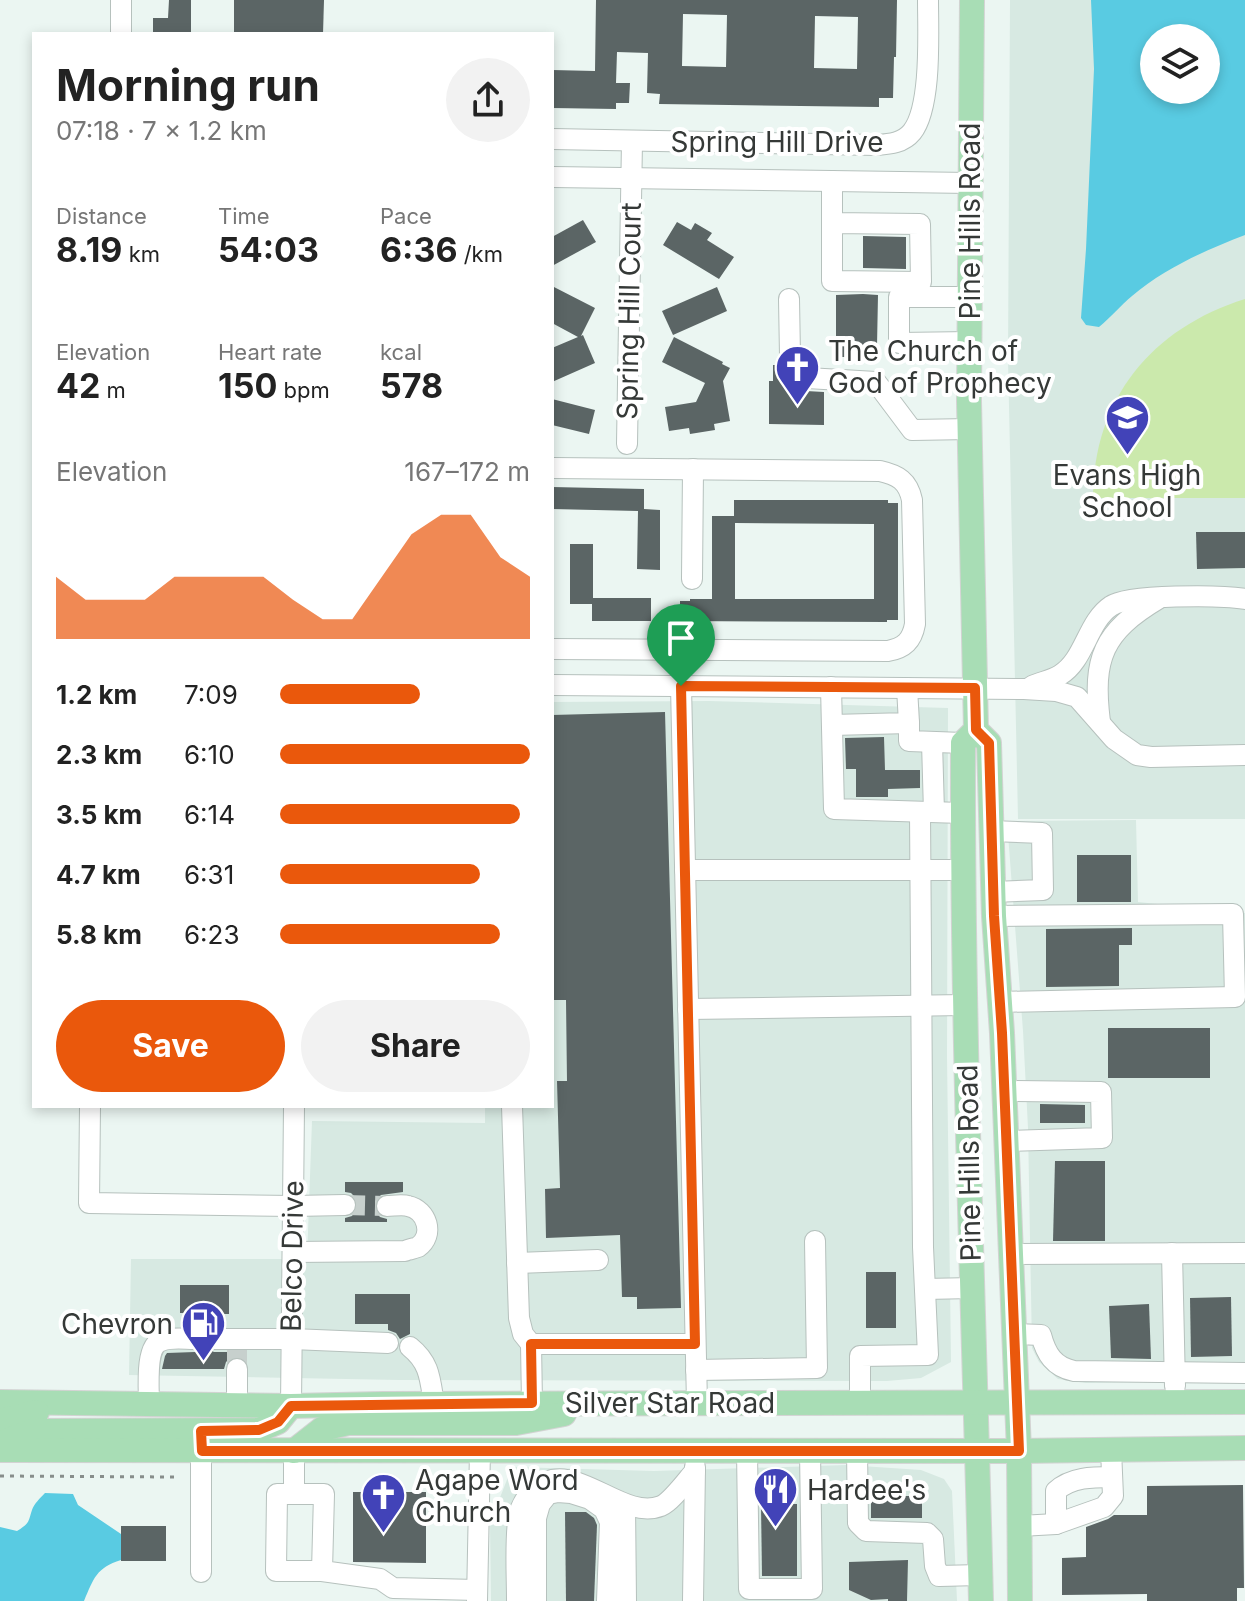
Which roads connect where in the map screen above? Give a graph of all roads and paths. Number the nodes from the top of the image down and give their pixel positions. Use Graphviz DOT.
graph roads {
  1 [pos="121,0"];
  2 [pos="928,0"];
  3 [pos="972,0"];
  4 [pos="121,32"];
  5 [pos="554,139"];
  6 [pos="632,141"];
  7 [pos="769,143"];
  8 [pos="554,177"];
  9 [pos="631,178"];
  10 [pos="769,180"];
  11 [pos="832,181"];
  12 [pos="970,183"];
  13 [pos="832,223"];
  14 [pos="969,297"];
  15 [pos="789,299"];
  16 [pos="970,342"];
  17 [pos="970,429"];
  18 [pos="627,444"];
  19 [pos="554,468"];
  20 [pos="693,469"];
  21 [pos="692,579"];
  22 [pos="1161,597"];
  23 [pos="1245,599"];
  24 [pos="554,649"];
  25 [pos="647,650"];
  26 [pos="554,685"];
  27 [pos="646,686"];
  28 [pos="681,686"];
  29 [pos="831,687"];
  30 [pos="907,688"];
  31 [pos="975,688"];
  32 [pos="1024,689"];
  33 [pos="909,723"];
  34 [pos="1100,723"];
  35 [pos="832,725"];
  36 [pos="969,736"];
  37 [pos="932,742"];
  38 [pos="1245,755"];
  39 [pos="927,812"];
  40 [pos="962,813"];
  41 [pos="991,831"];
  42 [pos="685,870"];
  43 [pos="920,870"];
  44 [pos="964,870"];
  45 [pos="994,904"];
  46 [pos="1000,1002"];
  47 [pos="965,1005"];
  48 [pos="921,1006"];
  49 [pos="688,1009"];
  50 [pos="1004,1091"];
  51 [pos="90,1108"];
  52 [pos="294,1108"];
  53 [pos="512,1108"];
  54 [pos="1006,1141"];
  55 [pos="345,1205"];
  56 [pos="293,1206"];
  57 [pos="387,1206"];
  58 [pos="815,1241"];
  59 [pos="293,1252"];
  60 [pos="1172,1253"];
  61 [pos="1245,1253"];
  62 [pos="1011,1254"];
  63 [pos="598,1260"];
  64 [pos="517,1263"];
  65 [pos="973,1288"];
  66 [pos="925,1289"];
  67 [pos="1014,1334"];
  68 [pos="292,1339"];
  69 [pos="388,1343"];
  70 [pos="531,1344"];
  71 [pos="695,1344"];
  72 [pos="410,1347"];
  73 [pos="237,1369"];
  74 [pos="696,1370"];
  75 [pos="1093,1373"];
  76 [pos="1175,1373"];
  77 [pos="1245,1373"];
  78 [pos="0,1402"];
  79 [pos="976,1402"];
  80 [pos="1175,1402"];
  81 [pos="1245,1402"];
  82 [pos="79,1403"];
  83 [pos="532,1403"];
  84 [pos="621,1403"];
  85 [pos="697,1403"];
  86 [pos="860,1403"];
  87 [pos="1017,1403"];
  88 [pos="1093,1403"];
  89 [pos="149,1404"];
  90 [pos="198,1404"];
  91 [pos="434,1404"];
  92 [pos="237,1405"];
  93 [pos="291,1406"];
  94 [pos="0,1421"];
  95 [pos="1245,1440"];
  96 [pos="202,1441"];
  97 [pos="0,1443"];
  98 [pos="1245,1448"];
  99 [pos="1157,1449"];
  100 [pos="0,1450"];
  101 [pos="1111,1450"];
  102 [pos="294,1451"];
  103 [pos="480,1451"];
  104 [pos="747,1451"];
  105 [pos="810,1451"];
  106 [pos="857,1451"];
  107 [pos="978,1451"];
  108 [pos="1019,1451"];
  109 [pos="695,1461"];
  110 [pos="179,1469"];
  111 [pos="0,1476"];
  112 [pos="1112,1477"];
  113 [pos="294,1493"];
  114 [pos="625,1505"];
  115 [pos="1056,1524"];
  116 [pos="1020,1526"];
  117 [pos="322,1571"];
  118 [pos="201,1572"];
  119 [pos="980,1575"];
  120 [pos="477,1595"];
  121 [pos="749,1595"];
  122 [pos="517,1601"];
  123 [pos="536,1601"];
  124 [pos="607,1601"];
  125 [pos="626,1601"];
  126 [pos="693,1601"];
  127 [pos="981,1601"];
  128 [pos="1020,1601"];
  1 -- 4 [label="street"];
  2 -- 7 [label="street, Spring Hill Drive"];
  3 -- 12 [label="main road, Pine Hills Road"];
  5 -- 6 [label="street, Spring Hill Drive"];
  6 -- 7 [label="street, Spring Hill Drive"];
  6 -- 9 [label="street, Spring Hill Court"];
  7 -- 10 [label="street"];
  8 -- 9 [label="street, Spring Hill Drive"];
  9 -- 10 [label="street, Spring Hill Drive"];
  9 -- 18 [label="street, Spring Hill Court"];
  10 -- 11 [label="street, Spring Hill Drive"];
  11 -- 12 [label="street, Spring Hill Drive"];
  11 -- 13 [label="street"];
  12 -- 14 [label="main road, Pine Hills Road"];
  13 -- 13 [label="street"];
  14 -- 16 [label="main road, Pine Hills Road"];
  14 -- 16 [label="street"];
  15 -- 17 [label="street"];
  16 -- 17 [label="main road, Pine Hills Road"];
  17 -- 31 [label="main road, Pine Hills Road"];
  19 -- 20 [label="street"];
  20 -- 21 [label="street"];
  20 -- 25 [label="street"];
  22 -- 23 [label="street"];
  22 -- 32 [label="street"];
  22 -- 34 [label="street"];
  24 -- 25 [label="street"];
  25 -- 27 [label="street"];
  26 -- 27 [label="street"];
  27 -- 28 [label="street"];
  28 -- 29 [label="street"];
  28 -- 42 [label="street"];
  29 -- 30 [label="street"];
  29 -- 35 [label="street"];
  30 -- 31 [label="street"];
  30 -- 33 [label="street"];
  31 -- 32 [label="street"];
  31 -- 36 [label="main road, Pine Hills Road"];
  32 -- 34 [label="street"];
  33 -- 35 [label="street"];
  33 -- 37 [label="street"];
  34 -- 38 [label="street"];
  35 -- 39 [label="street"];
  36 -- 37 [label="street"];
  36 -- 40 [label="main road, Pine Hills Road"];
  36 -- 41 [label="main road, Pine Hills Road"];
  37 -- 39 [label="street"];
  39 -- 40 [label="street"];
  39 -- 43 [label="street"];
  40 -- 44 [label="main road, Pine Hills Road"];
  41 -- 45 [label="main road, Pine Hills Road"];
  41 -- 45 [label="street"];
  42 -- 43 [label="street"];
  42 -- 49 [label="street"];
  43 -- 44 [label="street"];
  43 -- 48 [label="street"];
  44 -- 47 [label="main road, Pine Hills Road"];
  45 -- 46 [label="main road, Pine Hills Road"];
  45 -- 46 [label="street"];
  46 -- 50 [label="main road, Pine Hills Road"];
  47 -- 48 [label="street"];
  47 -- 65 [label="main road, Pine Hills Road"];
  48 -- 49 [label="street"];
  48 -- 66 [label="street"];
  49 -- 71 [label="street"];
  50 -- 54 [label="main road, Pine Hills Road"];
  50 -- 54 [label="street"];
  51 -- 56 [label="street"];
  52 -- 56 [label="street, Belco Drive"];
  53 -- 64 [label="street"];
  54 -- 62 [label="main road, Pine Hills Road"];
  55 -- 56 [label="street"];
  56 -- 59 [label="street, Belco Drive"];
  57 -- 59 [label="street"];
  58 -- 74 [label="street"];
  59 -- 68 [label="street, Belco Drive"];
  60 -- 61 [label="street"];
  60 -- 62 [label="street"];
  60 -- 76 [label="street"];
  62 -- 67 [label="main road, Pine Hills Road"];
  63 -- 64 [label="street"];
  64 -- 70 [label="street"];
  65 -- 66 [label="street"];
  65 -- 79 [label="main road, Pine Hills Road"];
  66 -- 86 [label="street"];
  67 -- 75 [label="street"];
  67 -- 87 [label="main road, Pine Hills Road"];
  68 -- 69 [label="street"];
  68 -- 89 [label="street"];
  68 -- 93 [label="street, Belco Drive"];
  70 -- 71 [label="street"];
  70 -- 83 [label="street"];
  71 -- 74 [label="street"];
  72 -- 91 [label="street"];
  73 -- 92 [label="street"];
  74 -- 85 [label="street"];
  75 -- 76 [label="street"];
  75 -- 88 [label="street"];
  76 -- 77 [label="street"];
  76 -- 80 [label="street"];
  78 -- 82 [label="main road, Silver Star Road"];
  79 -- 86 [label="main road, Silver Star Road"];
  79 -- 87 [label="main road, Silver Star Road"];
  79 -- 107 [label="main road, Pine Hills Road"];
  80 -- 81 [label="main road, Silver Star Road"];
  80 -- 88 [label="main road, Silver Star Road"];
  82 -- 89 [label="main road, Silver Star Road"];
  82 -- 94 [label="main road"];
  83 -- 84 [label="main road, Silver Star Road"];
  83 -- 91 [label="main road, Silver Star Road"];
  84 -- 85 [label="main road, Silver Star Road"];
  84 -- 102 [label="main road"];
  85 -- 86 [label="main road, Silver Star Road"];
  87 -- 88 [label="main road, Silver Star Road"];
  87 -- 108 [label="main road, Pine Hills Road"];
  89 -- 90 [label="main road, Silver Star Road"];
  90 -- 92 [label="main road, Silver Star Road"];
  90 -- 96 [label="street"];
  91 -- 93 [label="main road, Silver Star Road"];
  92 -- 93 [label="main road, Silver Star Road"];
  93 -- 96 [label="main road"];
  95 -- 99 [label="main road"];
  96 -- 97 [label="main road"];
  96 -- 100 [label="main road, Silver Star Road"];
  96 -- 102 [label="main road, Silver Star Road"];
  96 -- 118 [label="street"];
  98 -- 99 [label="main road, Silver Star Road"];
  99 -- 101 [label="main road, Silver Star Road"];
  101 -- 108 [label="main road, Silver Star Road"];
  101 -- 112 [label="street"];
  102 -- 103 [label="main road, Silver Star Road"];
  102 -- 113 [label="street"];
  103 -- 109 [label="main road, Silver Star Road"];
  103 -- 120 [label="street"];
  104 -- 105 [label="main road, Silver Star Road"];
  104 -- 109 [label="main road, Silver Star Road"];
  104 -- 121 [label="street"];
  105 -- 106 [label="main road, Silver Star Road"];
  105 -- 121 [label="street"];
  106 -- 107 [label="main road, Silver Star Road"];
  106 -- 119 [label="street"];
  107 -- 108 [label="main road, Silver Star Road"];
  107 -- 119 [label="main road, Pine Hills Road"];
  108 -- 116 [label="main road, Pine Hills Road"];
  109 -- 114 [label="street"];
  109 -- 126 [label="street"];
  110 -- 111 [label="path"];
  112 -- 115 [label="street"];
  112 -- 115 [label="street"];
  113 -- 117 [label="street"];
  113 -- 117 [label="street"];
  114 -- 122 [label="street"];
  114 -- 125 [label="street"];
  115 -- 116 [label="street"];
  116 -- 128 [label="main road, Pine Hills Road"];
  117 -- 120 [label="street"];
  119 -- 127 [label="main road, Pine Hills Road"];
  123 -- 124 [label="street"];
}
